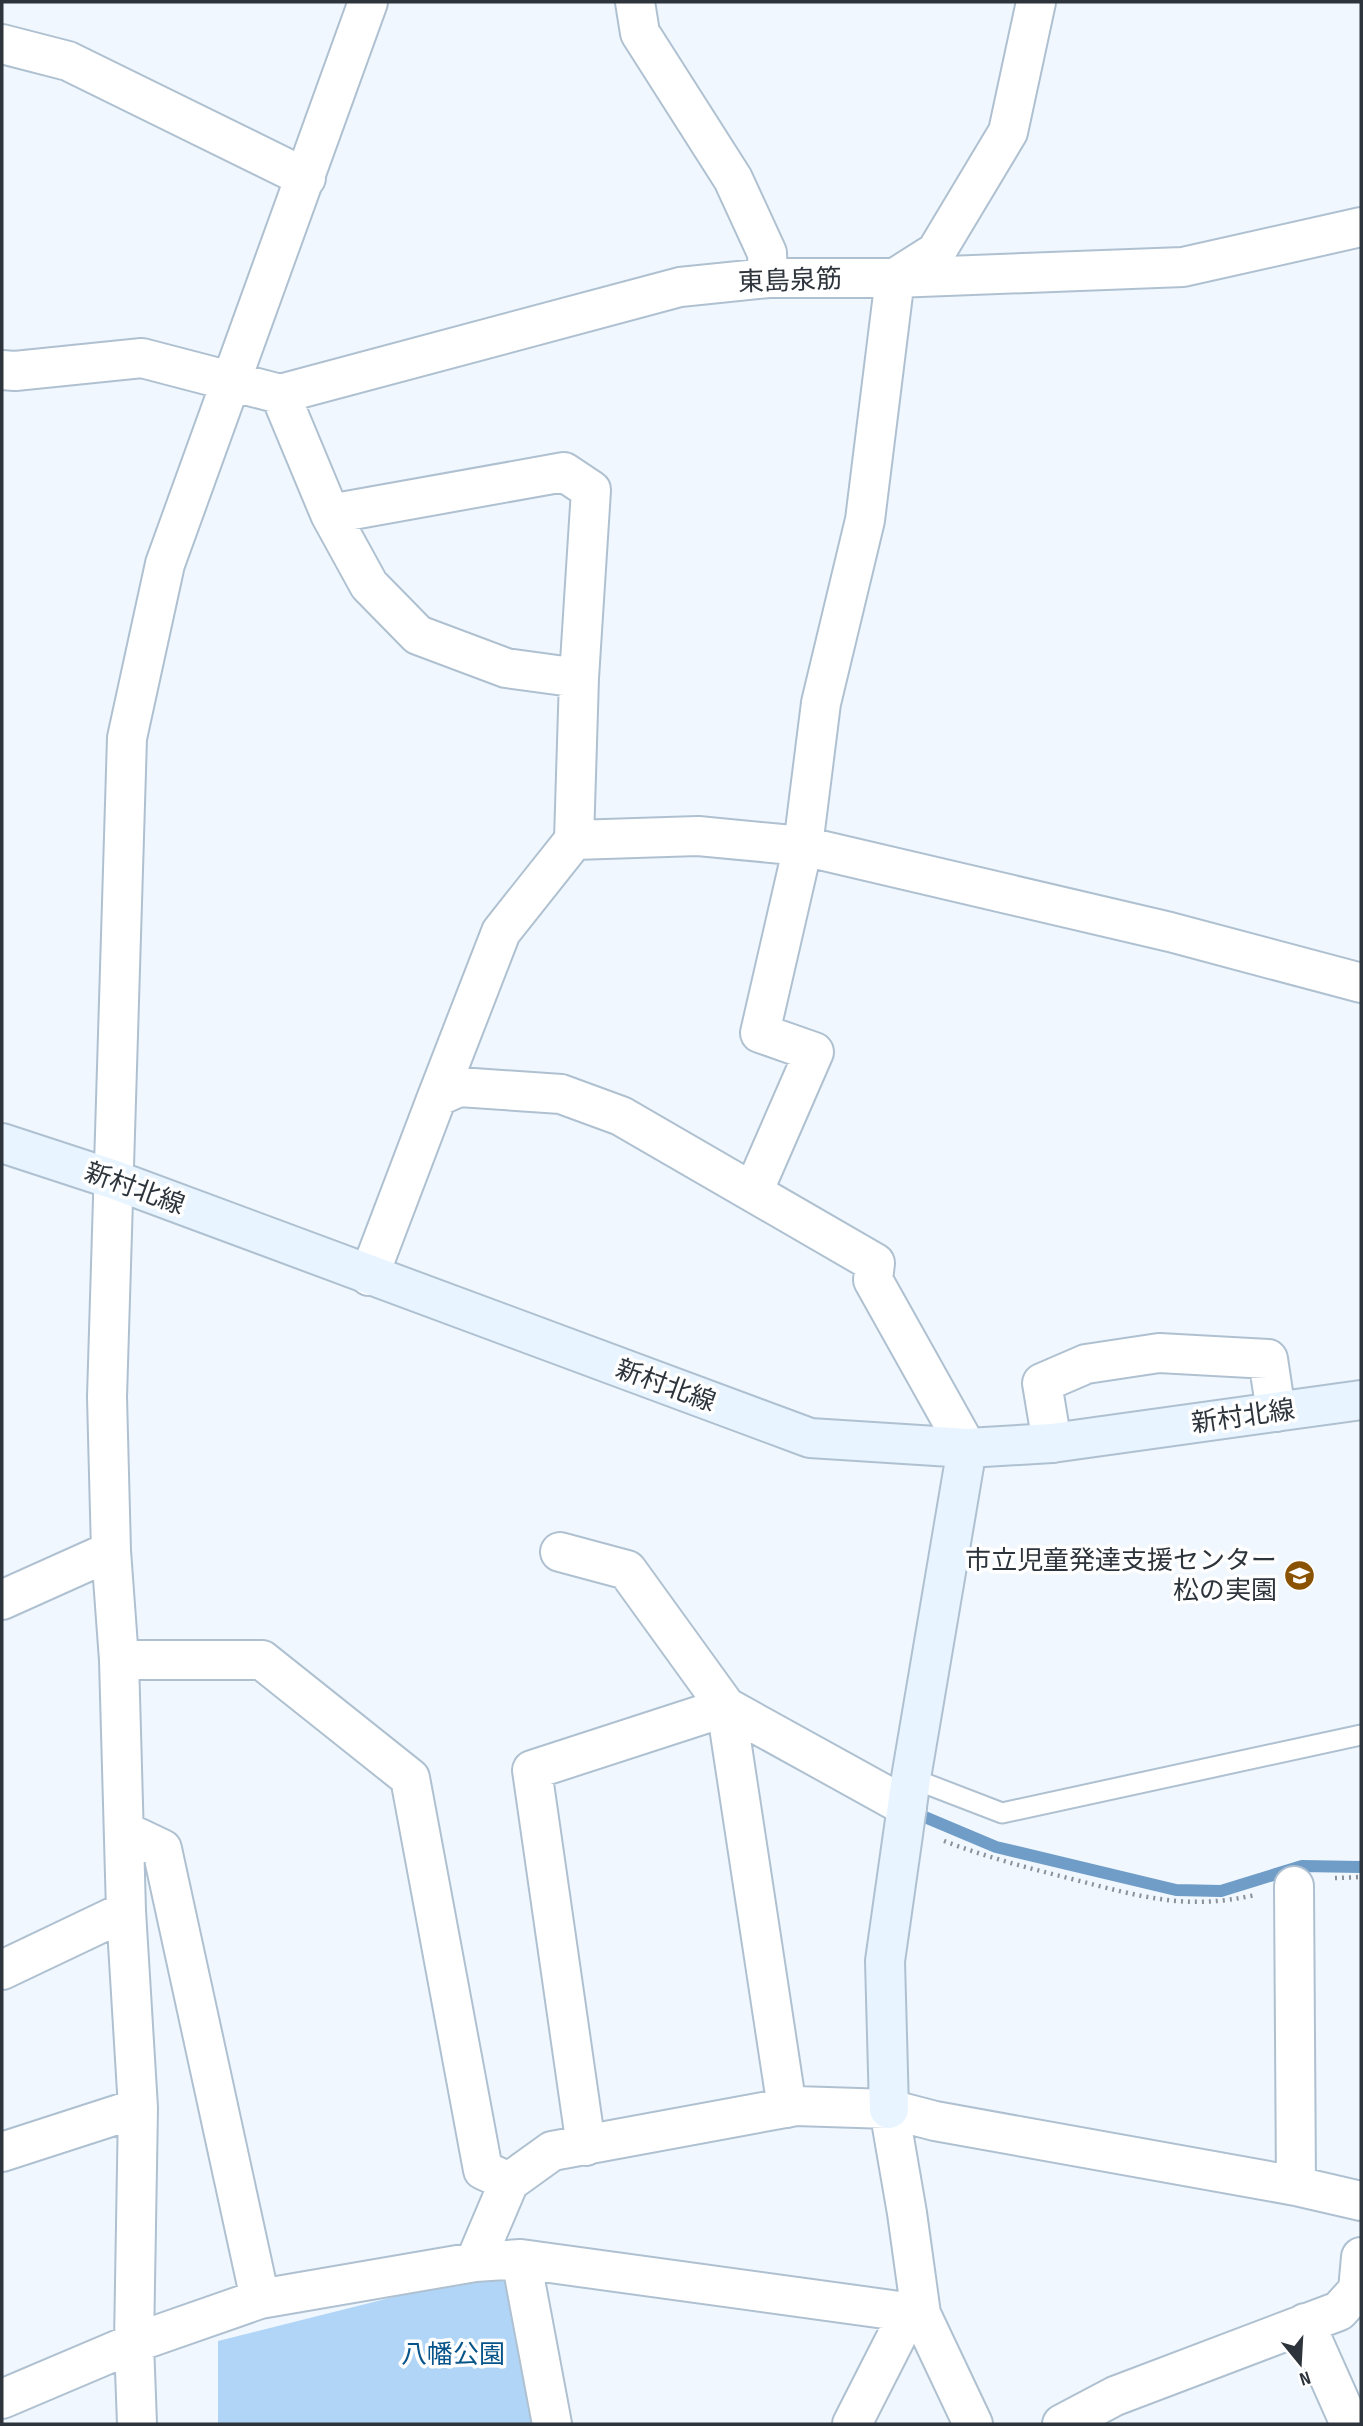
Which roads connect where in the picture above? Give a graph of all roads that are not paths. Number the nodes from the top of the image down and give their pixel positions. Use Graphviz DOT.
graph roads {
  1 [pos="368,2"];
  2 [pos="635,2"];
  3 [pos="1036,2"];
  4 [pos="2,44"];
  5 [pos="306,178"];
  6 [pos="1361,227"];
  7 [pos="768,278"];
  8 [pos="895,278"];
  9 [pos="2,370"];
  10 [pos="230,380"];
  11 [pos="280,394"];
  12 [pos="330,514"];
  13 [pos="579,678"];
  14 [pos="574,840"];
  15 [pos="803,846"];
  16 [pos="1361,983"];
  17 [pos="437,1097"];
  18 [pos="2,1143"];
  19 [pos="116,1180"];
  20 [pos="753,1192"];
  21 [pos="369,1276"];
  22 [pos="1361,1400"];
  23 [pos="1276,1412"];
  24 [pos="1052,1443"];
  25 [pos="967,1448"];
  26 [pos="111,1551"];
  27 [pos="560,1552"];
  28 [pos="2,1600"];
  29 [pos="119,1660"];
  30 [pos="726,1707"];
  31 [pos="1361,1735"];
  32 [pos="908,1803"];
  33 [pos="124,1831"];
  34 [pos="1294,1886"];
  35 [pos="126,1911"];
  36 [pos="2,1970"];
  37 [pos="138,2108"];
  38 [pos="787,2108"];
  39 [pos="889,2109"];
  40 [pos="586,2146"];
  41 [pos="2,2152"];
  42 [pos="509,2182"];
  43 [pos="1296,2186"];
  44 [pos="1361,2202"];
  45 [pos="1361,2257"];
  46 [pos="521,2259"];
  47 [pos="474,2262"];
  48 [pos="260,2299"];
  49 [pos="915,2313"];
  50 [pos="1306,2323"];
  51 [pos="134,2343"];
  52 [pos="2,2399"];
  53 [pos="137,2424"];
  54 [pos="552,2424"];
  55 [pos="852,2424"];
  56 [pos="973,2424"];
  57 [pos="1062,2424"];
  58 [pos="1350,2424"];
  1 -- 5 [label="street"];
  2 -- 7 [label="street"];
  3 -- 8 [label="street"];
  4 -- 5 [label="street"];
  5 -- 10 [label="street"];
  6 -- 8 [label="street, 東島泉筋"];
  7 -- 8 [label="street, 東島泉筋"];
  7 -- 11 [label="street, 東島泉筋"];
  8 -- 15 [label="street"];
  9 -- 10 [label="street"];
  10 -- 11 [label="street"];
  10 -- 19 [label="street"];
  11 -- 12 [label="street"];
  12 -- 13 [label="street"];
  12 -- 13 [label="street"];
  13 -- 14 [label="street"];
  14 -- 15 [label="street"];
  14 -- 17 [label="street"];
  15 -- 16 [label="street"];
  15 -- 20 [label="street"];
  17 -- 20 [label="street"];
  17 -- 21 [label="street"];
  18 -- 19 [label="street, 新村北線"];
  19 -- 21 [label="street, 新村北線"];
  19 -- 26 [label="street"];
  20 -- 25 [label="street"];
  21 -- 25 [label="street, 新村北線"];
  22 -- 23 [label="street, 新村北線"];
  23 -- 24 [label="street, 新村北線"];
  23 -- 24 [label="street"];
  24 -- 25 [label="street, 新村北線"];
  25 -- 32 [label="street"];
  26 -- 28 [label="street"];
  26 -- 29 [label="street"];
  27 -- 30 [label="street"];
  29 -- 33 [label="street"];
  29 -- 42 [label="street"];
  30 -- 32 [label="street"];
  30 -- 38 [label="street"];
  30 -- 40 [label="street"];
  31 -- 32 [label="lane"];
  32 -- 39 [label="street"];
  33 -- 35 [label="street"];
  33 -- 48 [label="street"];
  34 -- 43 [label="street"];
  35 -- 36 [label="street"];
  35 -- 37 [label="street"];
  37 -- 41 [label="street"];
  37 -- 51 [label="street"];
  38 -- 39 [label="street"];
  38 -- 40 [label="street"];
  39 -- 43 [label="street"];
  39 -- 49 [label="street"];
  40 -- 42 [label="street"];
  42 -- 47 [label="street"];
  43 -- 44 [label="street"];
  45 -- 50 [label="street"];
  46 -- 47 [label="street"];
  46 -- 49 [label="street"];
  46 -- 54 [label="street"];
  47 -- 48 [label="street"];
  48 -- 51 [label="street"];
  49 -- 55 [label="street"];
  49 -- 56 [label="street"];
  50 -- 57 [label="street"];
  50 -- 58 [label="street"];
  51 -- 52 [label="street"];
  51 -- 53 [label="street"];
}
